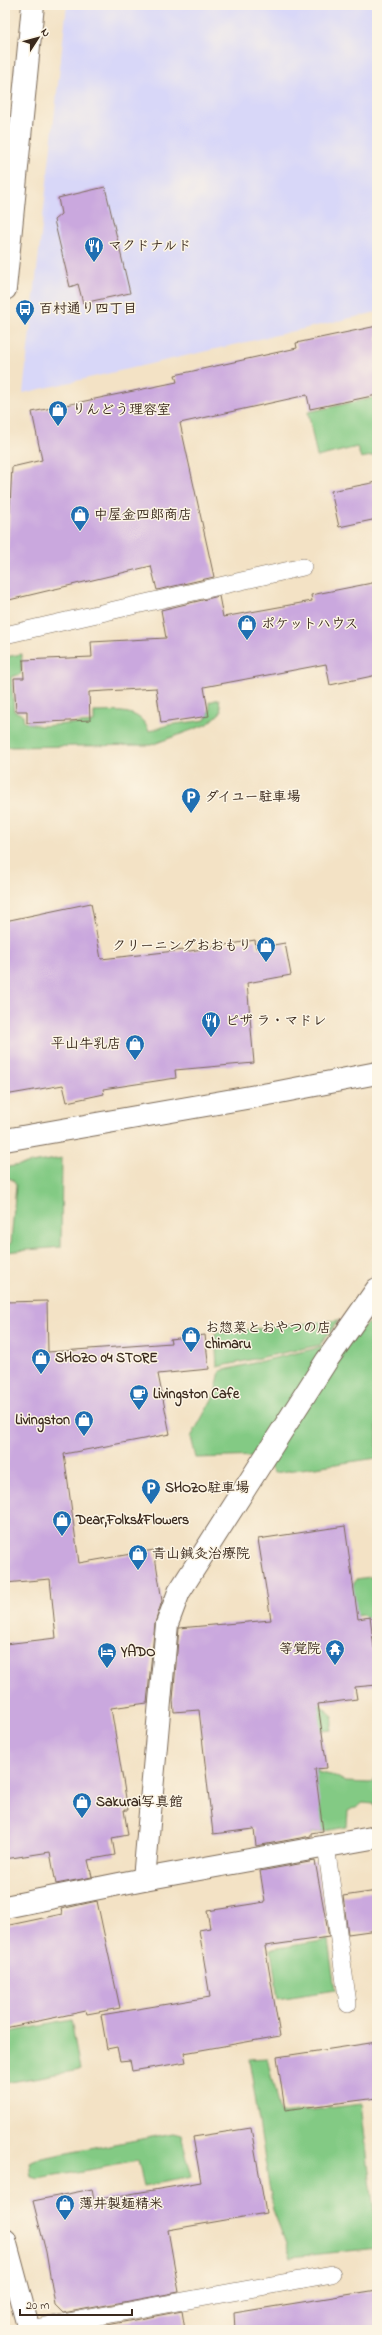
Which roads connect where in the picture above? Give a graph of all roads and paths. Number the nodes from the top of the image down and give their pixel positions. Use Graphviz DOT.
graph roads {
  1 [pos="33,5"];
  2 [pos="5,289"];
  3 [pos="303,567"];
  4 [pos="5,635"];
  5 [pos="377,1073"];
  6 [pos="5,1140"];
  7 [pos="377,1289"];
  8 [pos="377,1837"];
  9 [pos="326,1846"];
  10 [pos="144,1879"];
  11 [pos="5,1907"];
  12 [pos="348,2004"];
  13 [pos="5,2240"];
  14 [pos="332,2274"];
  15 [pos="29,2329"];
  1 -- 2 [label="street"];
  3 -- 4 [label="lane"];
  5 -- 6 [label="street"];
  7 -- 10 [label="street"];
  8 -- 9 [label="street"];
  9 -- 10 [label="street"];
  9 -- 12 [label="lane"];
  10 -- 11 [label="street"];
  13 -- 15 [label="street"];
  14 -- 15 [label="lane"];
}
